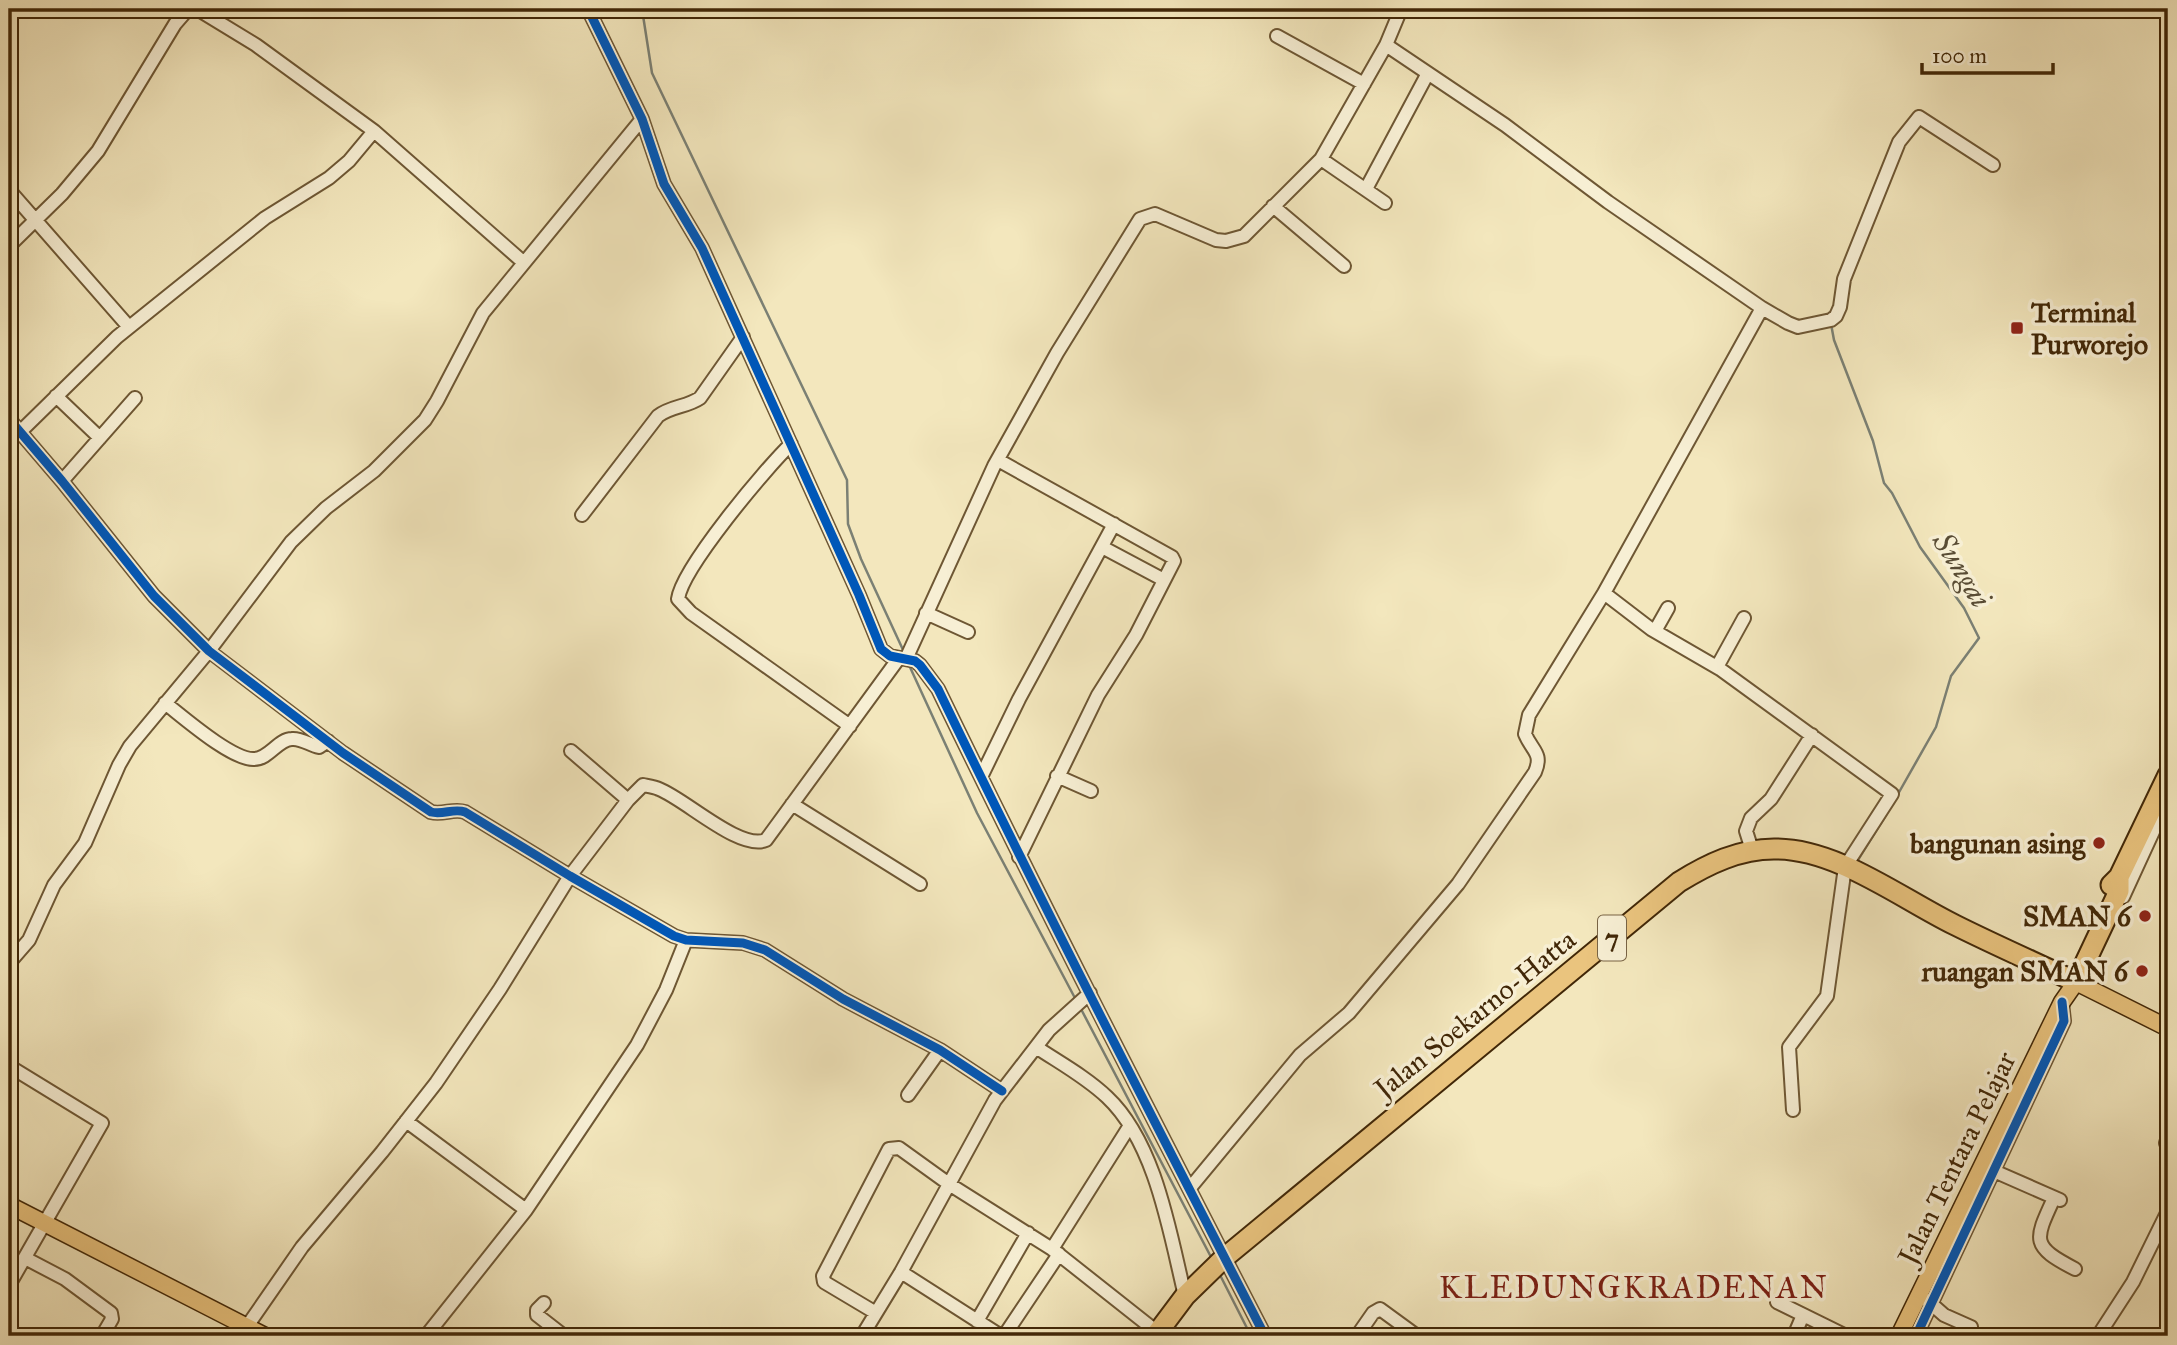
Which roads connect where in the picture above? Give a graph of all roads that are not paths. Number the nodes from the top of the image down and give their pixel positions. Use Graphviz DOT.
graph roads {
  1 [pos="188,9"];
  2 [pos="197,9"];
  3 [pos="588,9"];
  4 [pos="1401,9"];
  5 [pos="1277,36"];
  6 [pos="1386,46"];
  7 [pos="1428,73"];
  8 [pos="1364,84"];
  9 [pos="642,119"];
  10 [pos="374,131"];
  11 [pos="1321,159"];
  12 [pos="1993,165"];
  13 [pos="1366,189"];
  14 [pos="9,190"];
  15 [pos="1385,203"];
  16 [pos="1273,206"];
  17 [pos="36,220"];
  18 [pos="9,246"];
  19 [pos="523,262"];
  20 [pos="1344,267"];
  21 [pos="1762,308"];
  22 [pos="129,327"];
  23 [pos="743,337"];
  24 [pos="56,396"];
  25 [pos="135,398"];
  26 [pos="9,419"];
  27 [pos="20,432"];
  28 [pos="100,438"];
  29 [pos="791,444"];
  30 [pos="998,460"];
  31 [pos="62,481"];
  32 [pos="582,515"];
  33 [pos="1114,524"];
  34 [pos="1102,547"];
  35 [pos="1164,580"];
  36 [pos="1604,593"];
  37 [pos="1668,608"];
  38 [pos="926,613"];
  39 [pos="1744,618"];
  40 [pos="1655,631"];
  41 [pos="968,632"];
  42 [pos="209,651"];
  43 [pos="903,658"];
  44 [pos="1717,667"];
  45 [pos="165,703"];
  46 [pos="850,726"];
  47 [pos="1812,735"];
  48 [pos="328,741"];
  49 [pos="571,751"];
  50 [pos="2168,775"];
  51 [pos="1056,776"];
  52 [pos="981,777"];
  53 [pos="1091,791"];
  54 [pos="2168,799"];
  55 [pos="628,800"];
  56 [pos="792,804"];
  57 [pos="1752,850"];
  58 [pos="1019,857"];
  59 [pos="1845,867"];
  60 [pos="570,876"];
  61 [pos="2119,877"];
  62 [pos="920,884"];
  63 [pos="2098,934"];
  64 [pos="686,940"];
  65 [pos="9,963"];
  66 [pos="2071,979"];
  67 [pos="1090,993"];
  68 [pos="2168,1028"];
  69 [pos="1036,1047"];
  70 [pos="940,1050"];
  71 [pos="9,1066"];
  72 [pos="1002,1091"];
  73 [pos="908,1095"];
  74 [pos="1793,1110"];
  75 [pos="406,1121"];
  76 [pos="1129,1127"];
  77 [pos="2168,1136"];
  78 [pos="2168,1148"];
  79 [pos="1989,1169"];
  80 [pos="949,1184"];
  81 [pos="1190,1188"];
  82 [pos="9,1205"];
  83 [pos="526,1210"];
  84 [pos="2168,1211"];
  85 [pos="44,1224"];
  86 [pos="1028,1233"];
  87 [pos="1055,1251"];
  88 [pos="25,1258"];
  89 [pos="1219,1263"];
  90 [pos="2075,1269"];
  91 [pos="901,1272"];
  92 [pos="9,1284"];
  93 [pos="1185,1296"];
  94 [pos="1926,1297"];
  95 [pos="1777,1302"];
  96 [pos="544,1303"];
  97 [pos="876,1313"];
  98 [pos="1803,1315"];
  99 [pos="977,1321"];
  100 [pos="248,1325"];
  101 [pos="1156,1334"];
  102 [pos="102,1336"];
  103 [pos="265,1336"];
  104 [pos="426,1336"];
  105 [pos="564,1336"];
  106 [pos="862,1336"];
  107 [pos="1003,1336"];
  108 [pos="1265,1336"];
  109 [pos="1357,1336"];
  110 [pos="1417,1336"];
  111 [pos="1794,1336"];
  112 [pos="1846,1336"];
  113 [pos="1899,1336"];
  114 [pos="1916,1336"];
  115 [pos="1972,1336"];
  116 [pos="2098,1336"];
  117 [pos="2155,1336"];
  118 [pos="2162,1336"];
  1 -- 17 [label="street"];
  2 -- 10 [label="street"];
  3 -- 9 [label="street"];
  4 -- 6 [label="street"];
  5 -- 8 [label="street"];
  6 -- 7 [label="street"];
  6 -- 8 [label="street"];
  7 -- 13 [label="street"];
  7 -- 21 [label="street"];
  8 -- 11 [label="street"];
  9 -- 19 [label="street"];
  9 -- 23 [label="street"];
  10 -- 19 [label="street"];
  10 -- 22 [label="street"];
  11 -- 13 [label="street"];
  11 -- 16 [label="street"];
  12 -- 21 [label="street"];
  13 -- 15 [label="street"];
  14 -- 17 [label="street"];
  16 -- 20 [label="street"];
  16 -- 30 [label="street"];
  17 -- 18 [label="street"];
  17 -- 22 [label="street"];
  19 -- 42 [label="street"];
  21 -- 36 [label="street"];
  22 -- 24 [label="street"];
  23 -- 29 [label="street"];
  23 -- 32 [label="street"];
  24 -- 27 [label="street"];
  24 -- 28 [label="street"];
  25 -- 28 [label="street"];
  26 -- 27 [label="street"];
  27 -- 31 [label="street"];
  28 -- 31 [label="street"];
  29 -- 43 [label="street"];
  29 -- 46 [label="street"];
  30 -- 33 [label="street"];
  30 -- 38 [label="street"];
  31 -- 42 [label="street"];
  33 -- 34 [label="street"];
  33 -- 35 [label="street"];
  34 -- 35 [label="street"];
  34 -- 52 [label="street"];
  35 -- 51 [label="street"];
  36 -- 40 [label="street"];
  36 -- 81 [label="street"];
  37 -- 40 [label="street"];
  38 -- 41 [label="street"];
  38 -- 43 [label="street"];
  39 -- 44 [label="street"];
  40 -- 44 [label="street"];
  42 -- 45 [label="street"];
  42 -- 48 [label="street"];
  43 -- 46 [label="street"];
  43 -- 52 [label="street"];
  44 -- 47 [label="street"];
  45 -- 48 [label="street"];
  45 -- 65 [label="street"];
  46 -- 56 [label="street"];
  47 -- 57 [label="street"];
  47 -- 59 [label="street"];
  48 -- 60 [label="street"];
  49 -- 55 [label="street"];
  50 -- 61 [label="highway"];
  51 -- 53 [label="street"];
  51 -- 58 [label="street"];
  52 -- 58 [label="street"];
  54 -- 63 [label="street"];
  55 -- 56 [label="street"];
  55 -- 60 [label="street"];
  56 -- 62 [label="street"];
  57 -- 59 [label="highway, Jalan Soekarno-Hatta / 7"];
  57 -- 89 [label="highway, Jalan Soekarno-Hatta / 7"];
  58 -- 67 [label="street"];
  59 -- 66 [label="highway, Jalan Soekarno-Hatta / 7"];
  59 -- 74 [label="street"];
  60 -- 64 [label="street"];
  60 -- 75 [label="street"];
  61 -- 63 [label="highway"];
  61 -- 66 [label="highway"];
  63 -- 66 [label="highway"];
  64 -- 70 [label="street"];
  64 -- 83 [label="street"];
  66 -- 68 [label="main road"];
  66 -- 79 [label="main road, Jalan Tentara Pelajar"];
  67 -- 69 [label="street"];
  67 -- 81 [label="street"];
  69 -- 72 [label="street"];
  69 -- 76 [label="street"];
  70 -- 72 [label="street"];
  70 -- 73 [label="street"];
  71 -- 85 [label="street"];
  72 -- 80 [label="street"];
  75 -- 83 [label="street"];
  75 -- 100 [label="street"];
  76 -- 87 [label="street"];
  76 -- 93 [label="street"];
  77 -- 78 [label="street"];
  79 -- 90 [label="street"];
  79 -- 94 [label="main road, Jalan Tentara Pelajar"];
  80 -- 86 [label="street"];
  80 -- 91 [label="street"];
  80 -- 97 [label="street"];
  81 -- 89 [label="street"];
  82 -- 85 [label="main road"];
  83 -- 104 [label="street"];
  84 -- 116 [label="street"];
  85 -- 88 [label="street"];
  85 -- 100 [label="main road"];
  86 -- 87 [label="street"];
  86 -- 99 [label="street"];
  87 -- 101 [label="street"];
  87 -- 107 [label="street"];
  88 -- 92 [label="street"];
  88 -- 102 [label="street"];
  89 -- 93 [label="highway, Jalan Soekarno-Hatta / 7"];
  89 -- 108 [label="street"];
  91 -- 97 [label="street"];
  91 -- 99 [label="street"];
  93 -- 101 [label="highway, Jalan Soekarno-Hatta / 7"];
  94 -- 113 [label="main road, Jalan Tentara Pelajar"];
  94 -- 114 [label="street"];
  94 -- 115 [label="street"];
  95 -- 98 [label="street"];
  96 -- 105 [label="street"];
  97 -- 106 [label="street"];
  98 -- 111 [label="street"];
  98 -- 112 [label="street"];
  99 -- 107 [label="street"];
  100 -- 103 [label="main road"];
  109 -- 110 [label="street"];
  117 -- 118 [label="street"];
}
